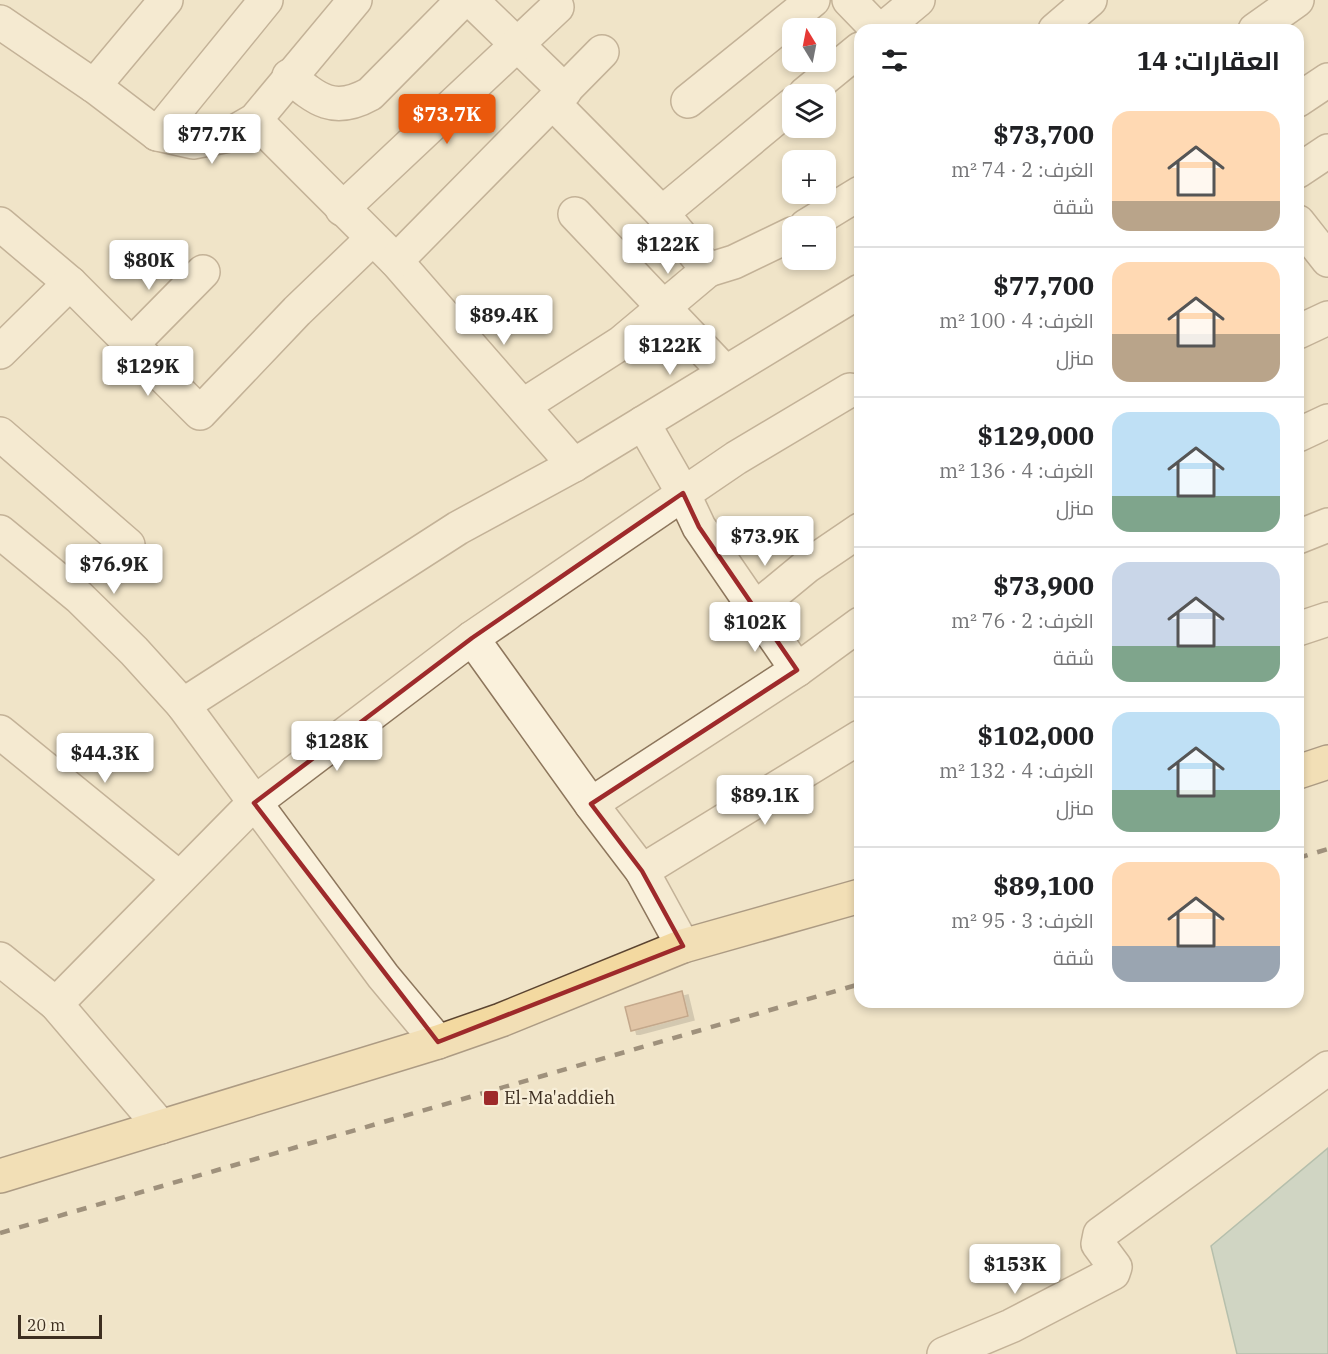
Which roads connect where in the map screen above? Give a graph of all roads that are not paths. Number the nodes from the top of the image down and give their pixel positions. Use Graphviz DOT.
graph roads {
  1 [pos="166,0"];
  2 [pos="266,0"];
  3 [pos="355,0"];
  4 [pos="463,0"];
  5 [pos="471,0"];
  6 [pos="813,0"];
  7 [pos="849,0"];
  8 [pos="918,0"];
  9 [pos="1090,0"];
  10 [pos="1297,0"];
  11 [pos="557,7"];
  12 [pos="0,22"];
  13 [pos="872,24"];
  14 [pos="889,24"];
  15 [pos="1062,24"];
  16 [pos="1263,24"];
  17 [pos="518,45"];
  18 [pos="602,52"];
  19 [pos="854,54"];
  20 [pos="289,76"];
  21 [pos="1328,80"];
  22 [pos="817,84"];
  23 [pos="94,86"];
  24 [pos="1304,96"];
  25 [pos="559,97"];
  26 [pos="688,101"];
  27 [pos="782,113"];
  28 [pos="255,120"];
  29 [pos="157,134"];
  30 [pos="1328,150"];
  31 [pos="1304,167"];
  32 [pos="854,197"];
  33 [pos="342,209"];
  34 [pos="662,213"];
  35 [pos="575,214"];
  36 [pos="822,216"];
  37 [pos="1,227"];
  38 [pos="1304,230"];
  39 [pos="372,239"];
  40 [pos="782,239"];
  41 [pos="1328,260"];
  42 [pos="396,261"];
  43 [pos="708,270"];
  44 [pos="203,272"];
  45 [pos="70,283"];
  46 [pos="854,295"];
  47 [pos="663,306"];
  48 [pos="1328,318"];
  49 [pos="1304,329"];
  50 [pos="131,345"];
  51 [pos="0,352"];
  52 [pos="724,371"];
  53 [pos="850,390"];
  54 [pos="524,405"];
  55 [pos="1328,422"];
  56 [pos="643,423"];
  57 [pos="1304,432"];
  58 [pos="0,434"];
  59 [pos="574,465"];
  60 [pos="683,493"];
  61 [pos="1328,525"];
  62 [pos="0,532"];
  63 [pos="854,534"];
  64 [pos="1304,535"];
  65 [pos="128,546"];
  66 [pos="756,608"];
  67 [pos="1328,619"];
  68 [pos="1304,627"];
  69 [pos="854,628"];
  70 [pos="472,638"];
  71 [pos="797,670"];
  72 [pos="183,705"];
  73 [pos="0,732"];
  74 [pos="854,740"];
  75 [pos="254,802"];
  76 [pos="591,804"];
  77 [pos="642,871"];
  78 [pos="178,877"];
  79 [pos="854,898"];
  80 [pos="683,946"];
  81 [pos="0,959"];
  82 [pos="56,1004"];
  83 [pos="438,1042"];
  84 [pos="1328,1068"];
  85 [pos="161,1127"];
  86 [pos="0,1176"];
  87 [pos="944,1354"];
  1 -- 23 [label="street"];
  2 -- 29 [label="street"];
  3 -- 20 [label="street"];
  4 -- 20 [label="street"];
  5 -- 17 [label="street"];
  6 -- 26 [label="street"];
  7 -- 13 [label="street"];
  8 -- 14 [label="street"];
  9 -- 15 [label="street"];
  10 -- 16 [label="street"];
  11 -- 17 [label="street"];
  12 -- 23 [label="street"];
  17 -- 25 [label="street"];
  17 -- 33 [label="street"];
  18 -- 25 [label="street"];
  19 -- 22 [label="street"];
  20 -- 28 [label="street"];
  21 -- 24 [label="street"];
  23 -- 29 [label="street"];
  25 -- 34 [label="street"];
  25 -- 42 [label="street"];
  27 -- 34 [label="street"];
  28 -- 29 [label="street"];
  28 -- 33 [label="street"];
  30 -- 31 [label="street"];
  32 -- 36 [label="street"];
  33 -- 39 [label="street"];
  34 -- 43 [label="street"];
  35 -- 47 [label="street"];
  37 -- 45 [label="street"];
  38 -- 41 [label="street"];
  39 -- 42 [label="street"];
  39 -- 50 [label="street"];
  40 -- 43 [label="street"];
  42 -- 54 [label="street"];
  43 -- 47 [label="street"];
  44 -- 50 [label="street"];
  45 -- 50 [label="street"];
  45 -- 51 [label="street"];
  46 -- 52 [label="street"];
  47 -- 52 [label="street"];
  47 -- 54 [label="street"];
  48 -- 49 [label="street"];
  52 -- 56 [label="street"];
  53 -- 60 [label="street"];
  54 -- 59 [label="street"];
  55 -- 57 [label="street"];
  56 -- 59 [label="street"];
  56 -- 60 [label="street"];
  58 -- 65 [label="street"];
  59 -- 72 [label="street"];
  60 -- 66 [label="street"];
  60 -- 70 [label="street"];
  61 -- 64 [label="street"];
  62 -- 72 [label="street"];
  63 -- 66 [label="street"];
  66 -- 71 [label="street"];
  67 -- 68 [label="street"];
  69 -- 71 [label="street"];
  70 -- 75 [label="street"];
  70 -- 76 [label="street"];
  71 -- 76 [label="street"];
  72 -- 75 [label="street"];
  73 -- 78 [label="street"];
  74 -- 77 [label="street"];
  75 -- 78 [label="street"];
  75 -- 83 [label="street"];
  76 -- 77 [label="street"];
  77 -- 80 [label="street"];
  78 -- 82 [label="street"];
  79 -- 80 [label="main road"];
  80 -- 83 [label="main road"];
  81 -- 82 [label="street"];
  82 -- 85 [label="street"];
  83 -- 85 [label="main road"];
  84 -- 87 [label="street"];
  85 -- 86 [label="main road"];
}
